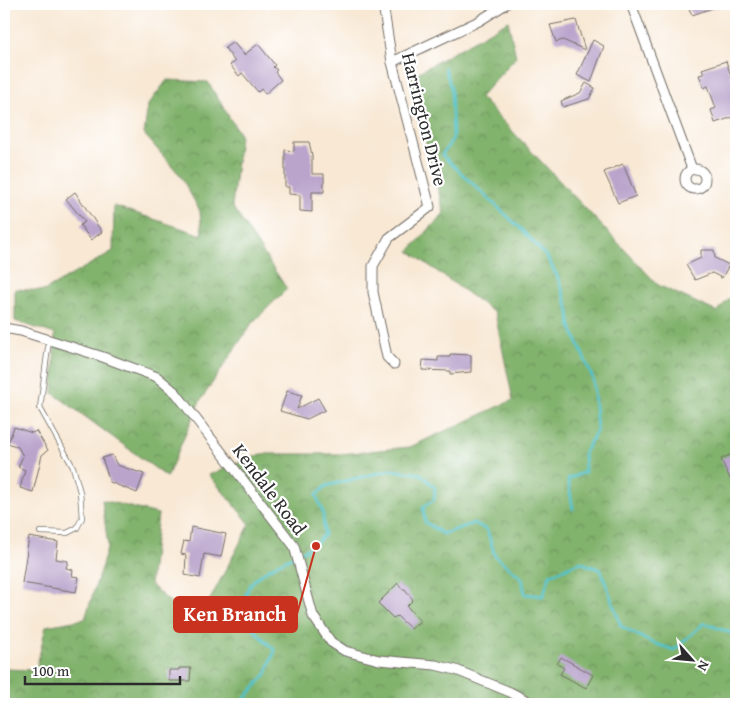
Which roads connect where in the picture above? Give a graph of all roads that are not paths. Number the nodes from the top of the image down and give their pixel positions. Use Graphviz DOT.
graph roads {
  1 [pos="383,4"];
  2 [pos="506,4"];
  3 [pos="631,4"];
  4 [pos="392,62"];
  5 [pos="692,169"];
  6 [pos="4,328"];
  7 [pos="49,340"];
  8 [pos="394,364"];
  9 [pos="40,532"];
  10 [pos="533,704"];
  1 -- 4 [label="street, Harrington Drive"];
  2 -- 4 [label="street"];
  3 -- 5 [label="street"];
  4 -- 8 [label="street, Harrington Drive"];
  6 -- 7 [label="street, Kendale Road"];
  7 -- 9 [label="lane"];
  7 -- 10 [label="street, Kendale Road"];
}
